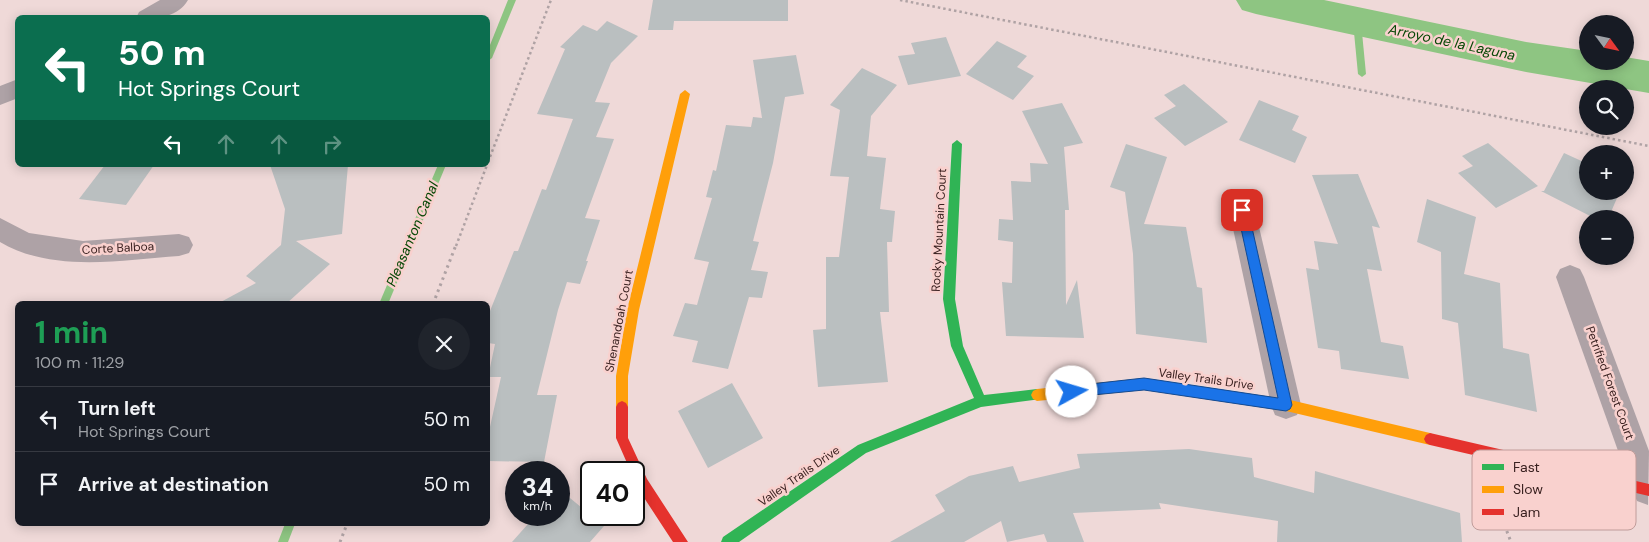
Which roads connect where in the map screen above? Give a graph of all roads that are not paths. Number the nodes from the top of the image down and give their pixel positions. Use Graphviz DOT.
graph roads {
  1 [pos="177,0"];
  2 [pos="153,15"];
  3 [pos="15,89"];
  4 [pos="685,94"];
  5 [pos="0,96"];
  6 [pos="957,144"];
  7 [pos="1242,210"];
  8 [pos="0,229"];
  9 [pos="179,245"];
  10 [pos="1570,278"];
  11 [pos="981,401"];
  12 [pos="1286,405"];
  13 [pos="1482,450"];
  14 [pos="1634,450"];
  15 [pos="1636,455"];
  16 [pos="1636,487"];
  17 [pos="1649,490"];
  18 [pos="682,542"];
  19 [pos="728,542"];
  1 -- 2 [label="street"];
  3 -- 5 [label="street"];
  4 -- 18 [label="street, Shenandoah Court"];
  6 -- 11 [label="street, Rocky Mountain Court"];
  7 -- 12 [label="street"];
  8 -- 9 [label="street, Corte Balboa"];
  10 -- 14 [label="street, Petrified Forest Court"];
  11 -- 12 [label="street, Valley Trails Drive"];
  11 -- 19 [label="street, Valley Trails Drive"];
  12 -- 13 [label="street, Valley Trails Drive"];
  15 -- 17 [label="street, Petrified Forest Court"];
  16 -- 17 [label="street, Valley Trails Drive"];
}
